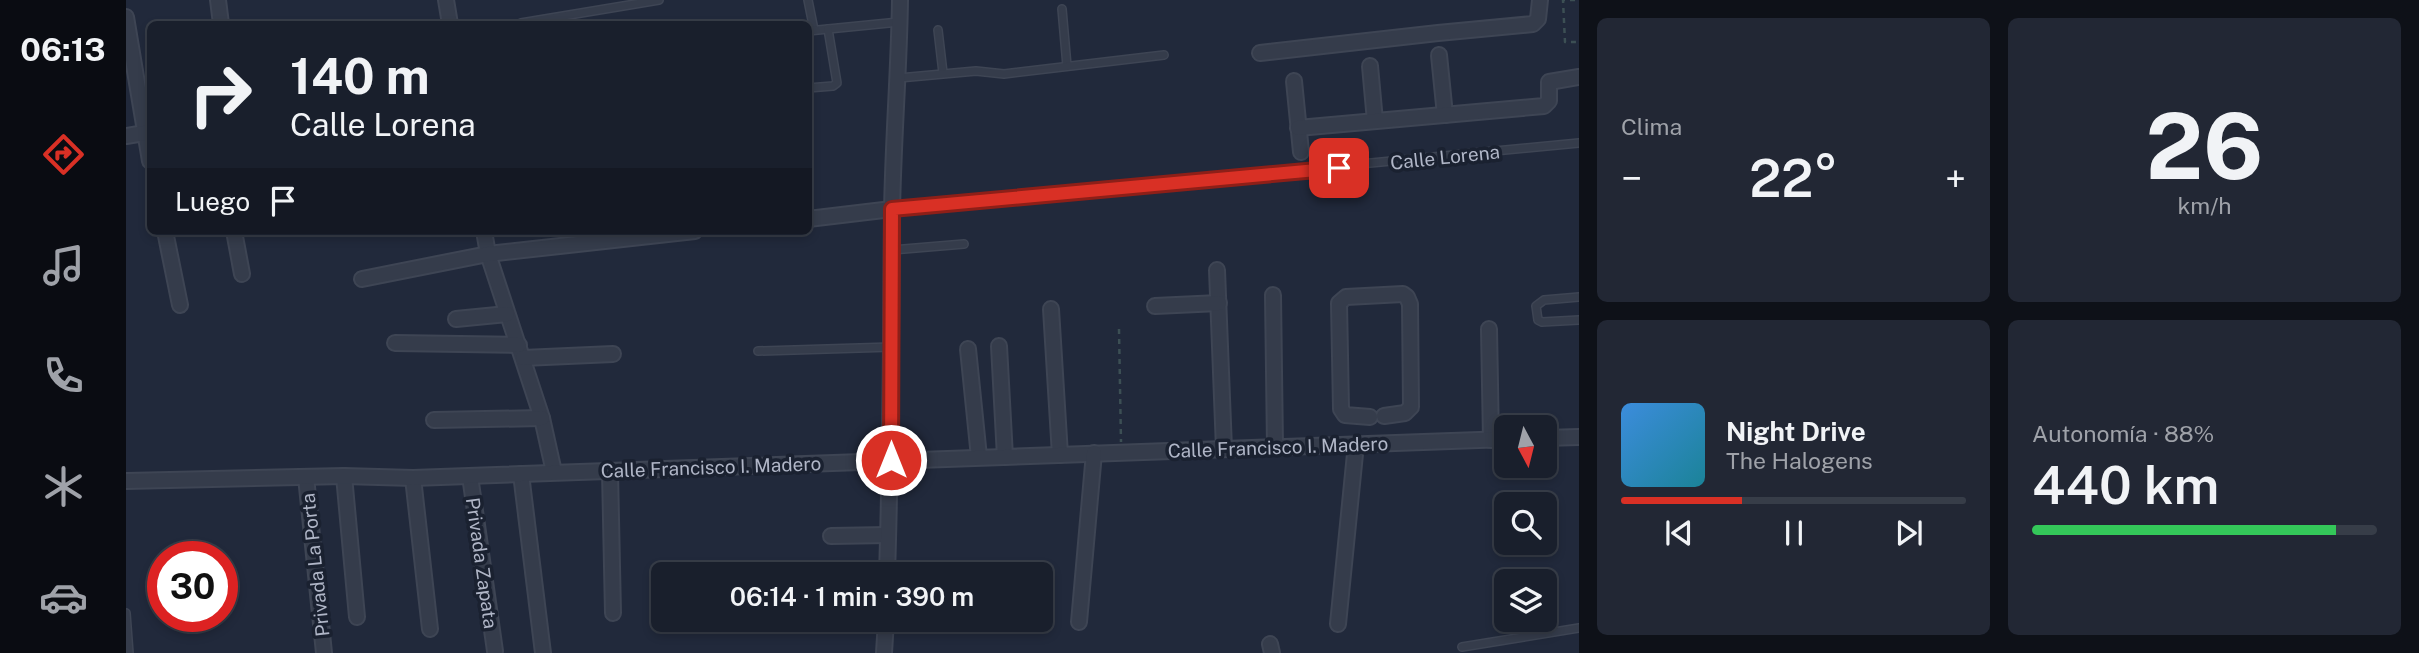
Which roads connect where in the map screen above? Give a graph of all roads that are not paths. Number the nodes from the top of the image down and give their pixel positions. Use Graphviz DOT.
graph roads {
  1 [pos="218,0"];
  2 [pos="446,0"];
  3 [pos="659,0"];
  4 [pos="808,0"];
  5 [pos="900,0"];
  6 [pos="1540,0"];
  7 [pos="1062,9"];
  8 [pos="126,18"];
  9 [pos="221,21"];
  10 [pos="450,21"];
  11 [pos="533,21"];
  12 [pos="810,21"];
  13 [pos="900,22"];
  14 [pos="828,29"];
  15 [pos="812,30"];
  16 [pos="938,30"];
  17 [pos="1260,53"];
  18 [pos="1164,55"];
  19 [pos="1439,55"];
  20 [pos="1067,66"];
  21 [pos="1370,66"];
  22 [pos="943,73"];
  23 [pos="1579,77"];
  24 [pos="899,78"];
  25 [pos="1294,81"];
  26 [pos="812,88"];
  27 [pos="1445,114"];
  28 [pos="1376,121"];
  29 [pos="147,127"];
  30 [pos="1298,128"];
  31 [pos="147,132"];
  32 [pos="126,136"];
  33 [pos="1579,143"];
  34 [pos="1301,152"];
  35 [pos="892,209"];
  36 [pos="812,219"];
  37 [pos="166,235"];
  38 [pos="235,235"];
  39 [pos="485,235"];
  40 [pos="659,235"];
  41 [pos="964,244"];
  42 [pos="892,250"];
  43 [pos="488,254"];
  44 [pos="1217,270"];
  45 [pos="242,274"];
  46 [pos="362,279"];
  47 [pos="1273,295"];
  48 [pos="1579,297"];
  49 [pos="1219,303"];
  50 [pos="180,305"];
  51 [pos="1155,306"];
  52 [pos="1051,309"];
  53 [pos="507,314"];
  54 [pos="456,319"];
  55 [pos="1579,320"];
  56 [pos="1489,329"];
  57 [pos="395,343"];
  58 [pos="999,345"];
  59 [pos="892,347"];
  60 [pos="968,349"];
  61 [pos="758,351"];
  62 [pos="521,352"];
  63 [pos="613,354"];
  64 [pos="542,418"];
  65 [pos="1377,419"];
  66 [pos="434,421"];
  67 [pos="1579,436"];
  68 [pos="1558,437"];
  69 [pos="1491,440"];
  70 [pos="1494,440"];
  71 [pos="1356,444"];
  72 [pos="1375,444"];
  73 [pos="1275,447"];
  74 [pos="1224,449"];
  75 [pos="1094,453"];
  76 [pos="1060,455"];
  77 [pos="979,457"];
  78 [pos="1006,457"];
  79 [pos="891,460"];
  80 [pos="610,471"];
  81 [pos="554,472"];
  82 [pos="522,474"];
  83 [pos="344,476"];
  84 [pos="470,476"];
  85 [pos="306,477"];
  86 [pos="412,478"];
  87 [pos="126,481"];
  88 [pos="888,535"];
  89 [pos="831,536"];
  90 [pos="887,562"];
  91 [pos="126,613"];
  92 [pos="613,613"];
  93 [pos="357,617"];
  94 [pos="1079,622"];
  95 [pos="1338,624"];
  96 [pos="1579,628"];
  97 [pos="430,629"];
  98 [pos="885,632"];
  99 [pos="1462,647"];
  100 [pos="495,650"];
  101 [pos="129,653"];
  102 [pos="324,653"];
  103 [pos="543,653"];
  104 [pos="884,653"];
  1 -- 9 [label="street"];
  2 -- 10 [label="street"];
  3 -- 11 [label="lane"];
  4 -- 12 [label="lane"];
  5 -- 13 [label="street"];
  6 -- 17 [label="street"];
  7 -- 20 [label="lane"];
  8 -- 29 [label="street"];
  13 -- 14 [label="lane"];
  13 -- 24 [label="street"];
  14 -- 15 [label="lane"];
  14 -- 26 [label="lane"];
  16 -- 22 [label="lane"];
  18 -- 20 [label="lane"];
  19 -- 27 [label="street"];
  20 -- 22 [label="lane"];
  21 -- 28 [label="street"];
  22 -- 24 [label="lane"];
  23 -- 27 [label="street"];
  24 -- 35 [label="street"];
  25 -- 30 [label="street"];
  27 -- 28 [label="street"];
  28 -- 30 [label="street"];
  30 -- 34 [label="street"];
  31 -- 32 [label="street"];
  33 -- 35 [label="lane, Calle Lorena"];
  35 -- 36 [label="street"];
  35 -- 42 [label="street"];
  37 -- 50 [label="street"];
  38 -- 45 [label="street"];
  39 -- 43 [label="street"];
  40 -- 43 [label="street"];
  41 -- 42 [label="lane"];
  42 -- 59 [label="street"];
  43 -- 46 [label="street"];
  43 -- 53 [label="street"];
  44 -- 49 [label="street"];
  47 -- 73 [label="street"];
  48 -- 55 [label="lane"];
  49 -- 51 [label="street"];
  49 -- 74 [label="street"];
  52 -- 76 [label="street"];
  53 -- 54 [label="street"];
  53 -- 62 [label="street"];
  56 -- 69 [label="street"];
  57 -- 62 [label="street"];
  58 -- 78 [label="street"];
  59 -- 61 [label="lane"];
  59 -- 79 [label="street"];
  60 -- 77 [label="street"];
  62 -- 63 [label="street"];
  62 -- 64 [label="street"];
  64 -- 66 [label="street"];
  64 -- 81 [label="street"];
  65 -- 65 [label="street"];
  65 -- 72 [label="street"];
  67 -- 68 [label="street"];
  69 -- 70 [label="street, Calle Francisco I. Madero"];
  69 -- 72 [label="street, Calle Francisco I. Madero"];
  71 -- 72 [label="street, Calle Francisco I. Madero"];
  71 -- 73 [label="street, Calle Francisco I. Madero"];
  71 -- 95 [label="street"];
  73 -- 74 [label="street, Calle Francisco I. Madero"];
  74 -- 75 [label="street, Calle Francisco I. Madero"];
  75 -- 76 [label="street, Calle Francisco I. Madero"];
  75 -- 94 [label="street"];
  76 -- 78 [label="street, Calle Francisco I. Madero"];
  77 -- 78 [label="street, Calle Francisco I. Madero"];
  77 -- 79 [label="street, Calle Francisco I. Madero"];
  79 -- 80 [label="street, Calle Francisco I. Madero"];
  79 -- 88 [label="street"];
  80 -- 81 [label="street, Calle Francisco I. Madero"];
  80 -- 92 [label="street"];
  81 -- 82 [label="street, Calle Francisco I. Madero"];
  82 -- 84 [label="street, Calle Francisco I. Madero"];
  82 -- 103 [label="street"];
  83 -- 85 [label="street, Calle Francisco I. Madero"];
  83 -- 86 [label="street, Calle Francisco I. Madero"];
  83 -- 93 [label="street"];
  84 -- 86 [label="street, Calle Francisco I. Madero"];
  84 -- 100 [label="street, Privada Zapata"];
  85 -- 87 [label="street, Calle Francisco I. Madero"];
  85 -- 102 [label="street, Privada La Porta"];
  86 -- 97 [label="street"];
  88 -- 89 [label="street"];
  88 -- 90 [label="street"];
  91 -- 101 [label="lane"];
  96 -- 99 [label="lane"];
  98 -- 104 [label="street"];
}
